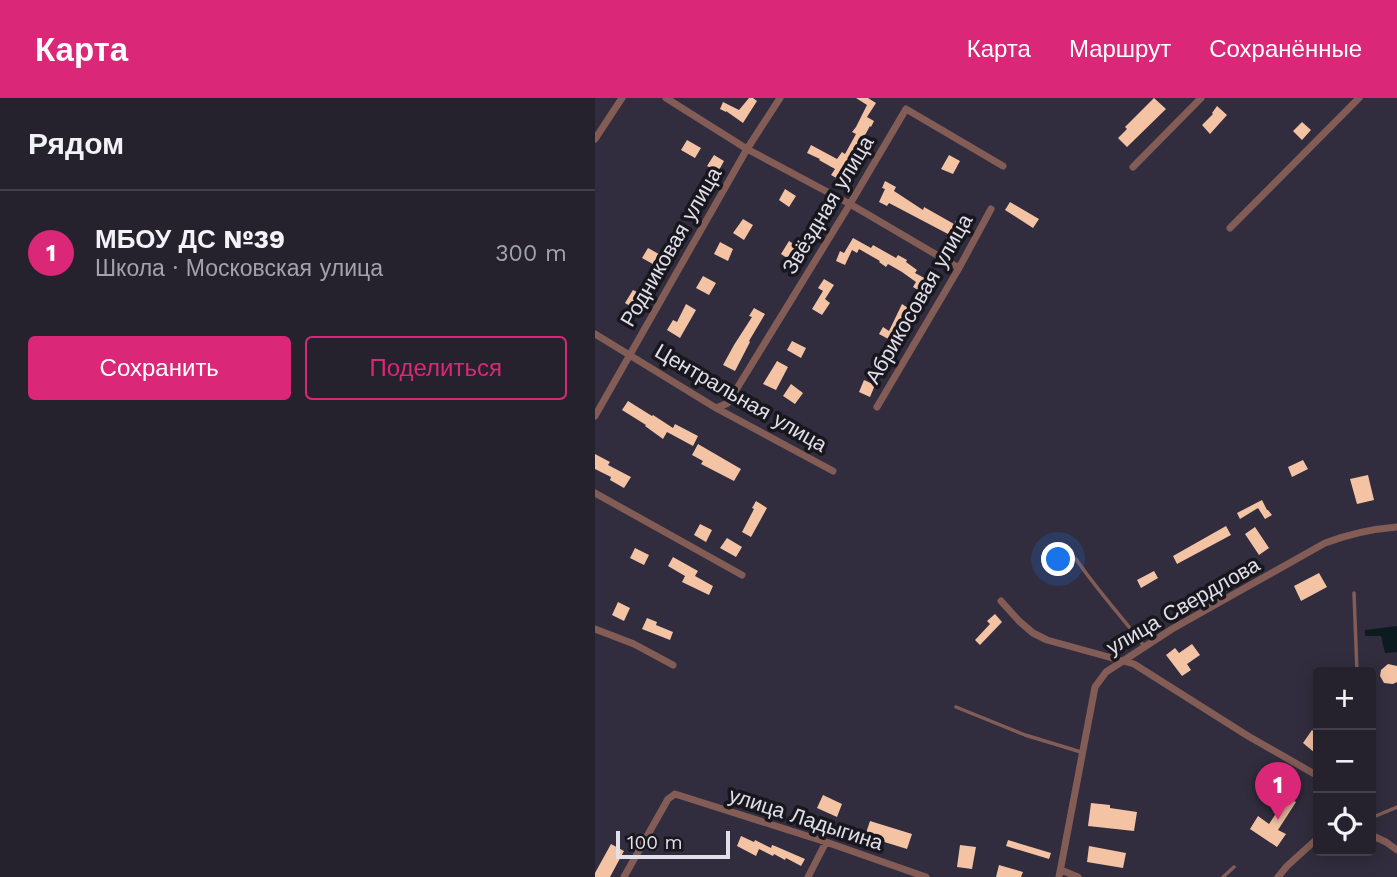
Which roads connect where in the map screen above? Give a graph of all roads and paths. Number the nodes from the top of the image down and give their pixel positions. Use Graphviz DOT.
graph roads {
  1 [pos="622,98"];
  2 [pos="666,98"];
  3 [pos="780,98"];
  4 [pos="1201,98"];
  5 [pos="1359,98"];
  6 [pos="595,139"];
  7 [pos="747,149"];
  8 [pos="1003,166"];
  9 [pos="1133,167"];
  10 [pos="851,204"];
  11 [pos="991,209"];
  12 [pos="1230,228"];
  13 [pos="959,268"];
  14 [pos="595,334"];
  15 [pos="629,355"];
  16 [pos="877,407"];
  17 [pos="716,408"];
  18 [pos="595,416"];
  19 [pos="833,471"];
  20 [pos="595,493"];
  21 [pos="1397,527"];
  22 [pos="1076,559"];
  23 [pos="742,575"];
  24 [pos="1354,593"];
  25 [pos="1001,601"];
  26 [pos="595,629"];
  27 [pos="1144,646"];
  28 [pos="1122,660"];
  29 [pos="673,665"];
  30 [pos="1356,667"];
  31 [pos="955,707"];
  32 [pos="1081,752"];
  33 [pos="1313,773"];
  34 [pos="1397,807"];
  35 [pos="1376,815"];
  36 [pos="1376,837"];
  37 [pos="826,842"];
  38 [pos="1313,843"];
  39 [pos="1397,850"];
  40 [pos="1234,867"];
  41 [pos="1060,874"];
  42 [pos="624,877"];
  43 [pos="808,877"];
  44 [pos="926,877"];
  45 [pos="1078,877"];
  46 [pos="1223,877"];
  47 [pos="1278,877"];
  1 -- 6 [label="street"];
  2 -- 7 [label="street"];
  3 -- 7 [label="street, Родниковая улица"];
  4 -- 9 [label="street"];
  5 -- 12 [label="street"];
  7 -- 10 [label="street"];
  7 -- 15 [label="street, Родниковая улица"];
  8 -- 10 [label="street, Звёздная улица"];
  10 -- 13 [label="street"];
  10 -- 17 [label="street, Звёздная улица"];
  11 -- 13 [label="street, Абрикосовая улица"];
  13 -- 16 [label="street, Абрикосовая улица"];
  14 -- 15 [label="street, Центральная улица"];
  15 -- 17 [label="street, Центральная улица"];
  15 -- 18 [label="street, Родниковая улица"];
  17 -- 19 [label="street, Центральная улица"];
  20 -- 23 [label="street"];
  21 -- 27 [label="street, улица Свердлова"];
  22 -- 27 [label="lane"];
  24 -- 30 [label="lane"];
  25 -- 28 [label="street"];
  26 -- 29 [label="street"];
  27 -- 28 [label="street, улица Свердлова"];
  28 -- 32 [label="street, улица Свердлова"];
  28 -- 33 [label="street"];
  31 -- 32 [label="lane"];
  32 -- 41 [label="street, улица Свердлова"];
  34 -- 35 [label="lane"];
  36 -- 39 [label="street"];
  37 -- 42 [label="street, улица Ладыгина"];
  37 -- 43 [label="street"];
  37 -- 44 [label="street, улица Ладыгина"];
  38 -- 47 [label="street"];
  40 -- 46 [label="lane"];
  41 -- 45 [label="street"];
}
